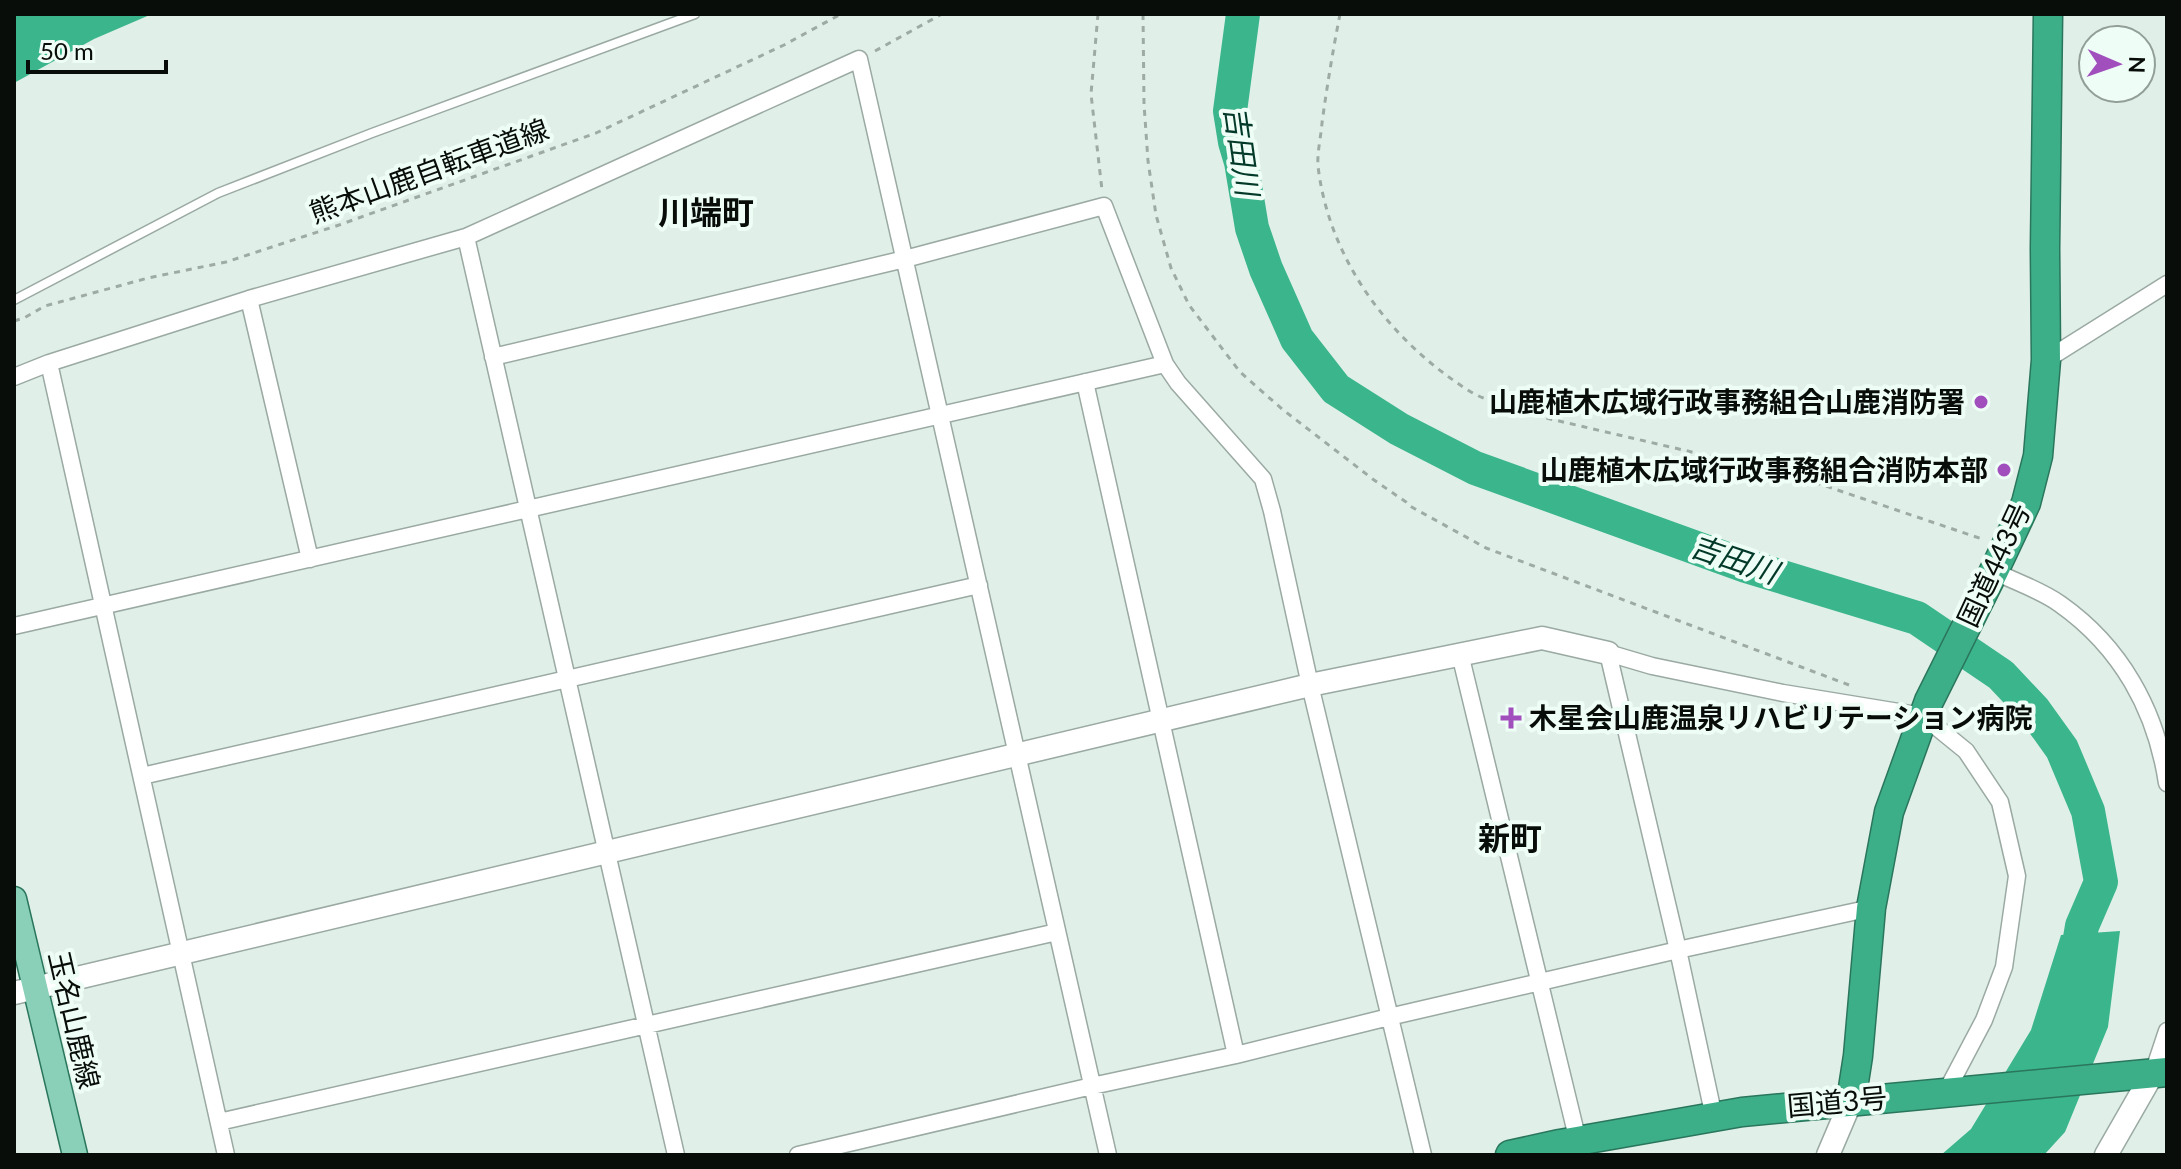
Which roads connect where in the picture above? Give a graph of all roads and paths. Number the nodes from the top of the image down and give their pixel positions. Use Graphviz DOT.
graph roads {
  1 [pos="695,14"];
  2 [pos="841,14"];
  3 [pos="942,14"];
  4 [pos="1098,14"];
  5 [pos="1143,14"];
  6 [pos="1340,14"];
  7 [pos="2048,14"];
  8 [pos="859,59"];
  9 [pos="1104,206"];
  10 [pos="466,237"];
  11 [pos="905,259"];
  12 [pos="2167,284"];
  13 [pos="249,299"];
  14 [pos="14,300"];
  15 [pos="14,321"];
  16 [pos="493,357"];
  17 [pos="2046,360"];
  18 [pos="49,363"];
  19 [pos="1165,364"];
  20 [pos="14,377"];
  21 [pos="1085,382"];
  22 [pos="940,415"];
  23 [pos="528,508"];
  24 [pos="310,559"];
  25 [pos="2000,559"];
  26 [pos="979,585"];
  27 [pos="104,606"];
  28 [pos="14,626"];
  29 [pos="1608,653"];
  30 [pos="1460,654"];
  31 [pos="567,679"];
  32 [pos="1310,685"];
  33 [pos="1852,686"];
  34 [pos="1926,708"];
  35 [pos="1161,720"];
  36 [pos="1017,755"];
  37 [pos="142,776"];
  38 [pos="2167,783"];
  39 [pos="607,852"];
  40 [pos="14,899"];
  41 [pos="1871,908"];
  42 [pos="1057,932"];
  43 [pos="1678,950"];
  44 [pos="181,954"];
  45 [pos="1540,982"];
  46 [pos="25,991"];
  47 [pos="1389,1017"];
  48 [pos="647,1025"];
  49 [pos="2167,1031"];
  50 [pos="1236,1055"];
  51 [pos="2160,1073"];
  52 [pos="1092,1086"];
  53 [pos="1946,1092"];
  54 [pos="1851,1101"];
  55 [pos="1714,1117"];
  56 [pos="219,1122"];
  57 [pos="1562,1147"];
  58 [pos="75,1155"];
  59 [pos="226,1155"];
  60 [pos="676,1155"];
  61 [pos="798,1155"];
  62 [pos="1108,1155"];
  63 [pos="1423,1155"];
  64 [pos="1510,1155"];
  65 [pos="1828,1155"];
  66 [pos="2106,1155"];
  1 -- 14 [label="lane"];
  2 -- 15 [label="path, 熊本山鹿自転車道線"];
  3 -- 8 [label="path"];
  4 -- 9 [label="path"];
  5 -- 33 [label="path"];
  6 -- 25 [label="path"];
  7 -- 17 [label="highway, 国道443号"];
  8 -- 10 [label="street"];
  8 -- 11 [label="street"];
  9 -- 11 [label="street"];
  9 -- 19 [label="street"];
  10 -- 13 [label="street"];
  10 -- 16 [label="street"];
  11 -- 16 [label="street"];
  11 -- 22 [label="street"];
  12 -- 17 [label="street"];
  13 -- 18 [label="street"];
  13 -- 24 [label="street"];
  16 -- 23 [label="street"];
  17 -- 25 [label="highway, 国道443号"];
  18 -- 20 [label="street"];
  18 -- 27 [label="street"];
  19 -- 21 [label="street"];
  19 -- 32 [label="street"];
  21 -- 22 [label="street"];
  21 -- 35 [label="street"];
  22 -- 23 [label="street"];
  22 -- 26 [label="street"];
  23 -- 24 [label="street"];
  23 -- 31 [label="street"];
  24 -- 27 [label="street"];
  25 -- 34 [label="highway, 国道443号"];
  25 -- 38 [label="street"];
  26 -- 31 [label="street"];
  26 -- 36 [label="street"];
  27 -- 28 [label="street"];
  27 -- 37 [label="street"];
  29 -- 30 [label="street"];
  29 -- 34 [label="street"];
  29 -- 43 [label="street"];
  30 -- 32 [label="street"];
  30 -- 45 [label="street"];
  31 -- 37 [label="street"];
  31 -- 39 [label="street"];
  32 -- 35 [label="street"];
  32 -- 47 [label="street"];
  34 -- 41 [label="highway, 国道443号"];
  34 -- 53 [label="street"];
  35 -- 36 [label="street"];
  35 -- 50 [label="street"];
  36 -- 39 [label="street"];
  36 -- 42 [label="street"];
  37 -- 44 [label="street"];
  39 -- 44 [label="street"];
  39 -- 48 [label="street"];
  40 -- 46 [label="main road, 玉名山鹿線"];
  41 -- 43 [label="street"];
  41 -- 54 [label="highway, 国道443号"];
  42 -- 48 [label="street"];
  42 -- 52 [label="street"];
  43 -- 45 [label="street"];
  43 -- 55 [label="street"];
  44 -- 46 [label="street"];
  44 -- 56 [label="street"];
  45 -- 47 [label="street"];
  45 -- 57 [label="street"];
  46 -- 58 [label="main road, 玉名山鹿線"];
  47 -- 50 [label="street"];
  47 -- 63 [label="street"];
  48 -- 56 [label="street"];
  48 -- 60 [label="street"];
  49 -- 51 [label="street"];
  50 -- 52 [label="street"];
  51 -- 53 [label="highway, 国道3号"];
  51 -- 66 [label="street"];
  52 -- 61 [label="street"];
  52 -- 62 [label="street"];
  53 -- 54 [label="highway, 国道3号"];
  54 -- 55 [label="highway, 国道3号"];
  54 -- 65 [label="street"];
  55 -- 57 [label="highway, 国道3号"];
  56 -- 59 [label="street"];
  57 -- 64 [label="highway, 国道3号"];
}
